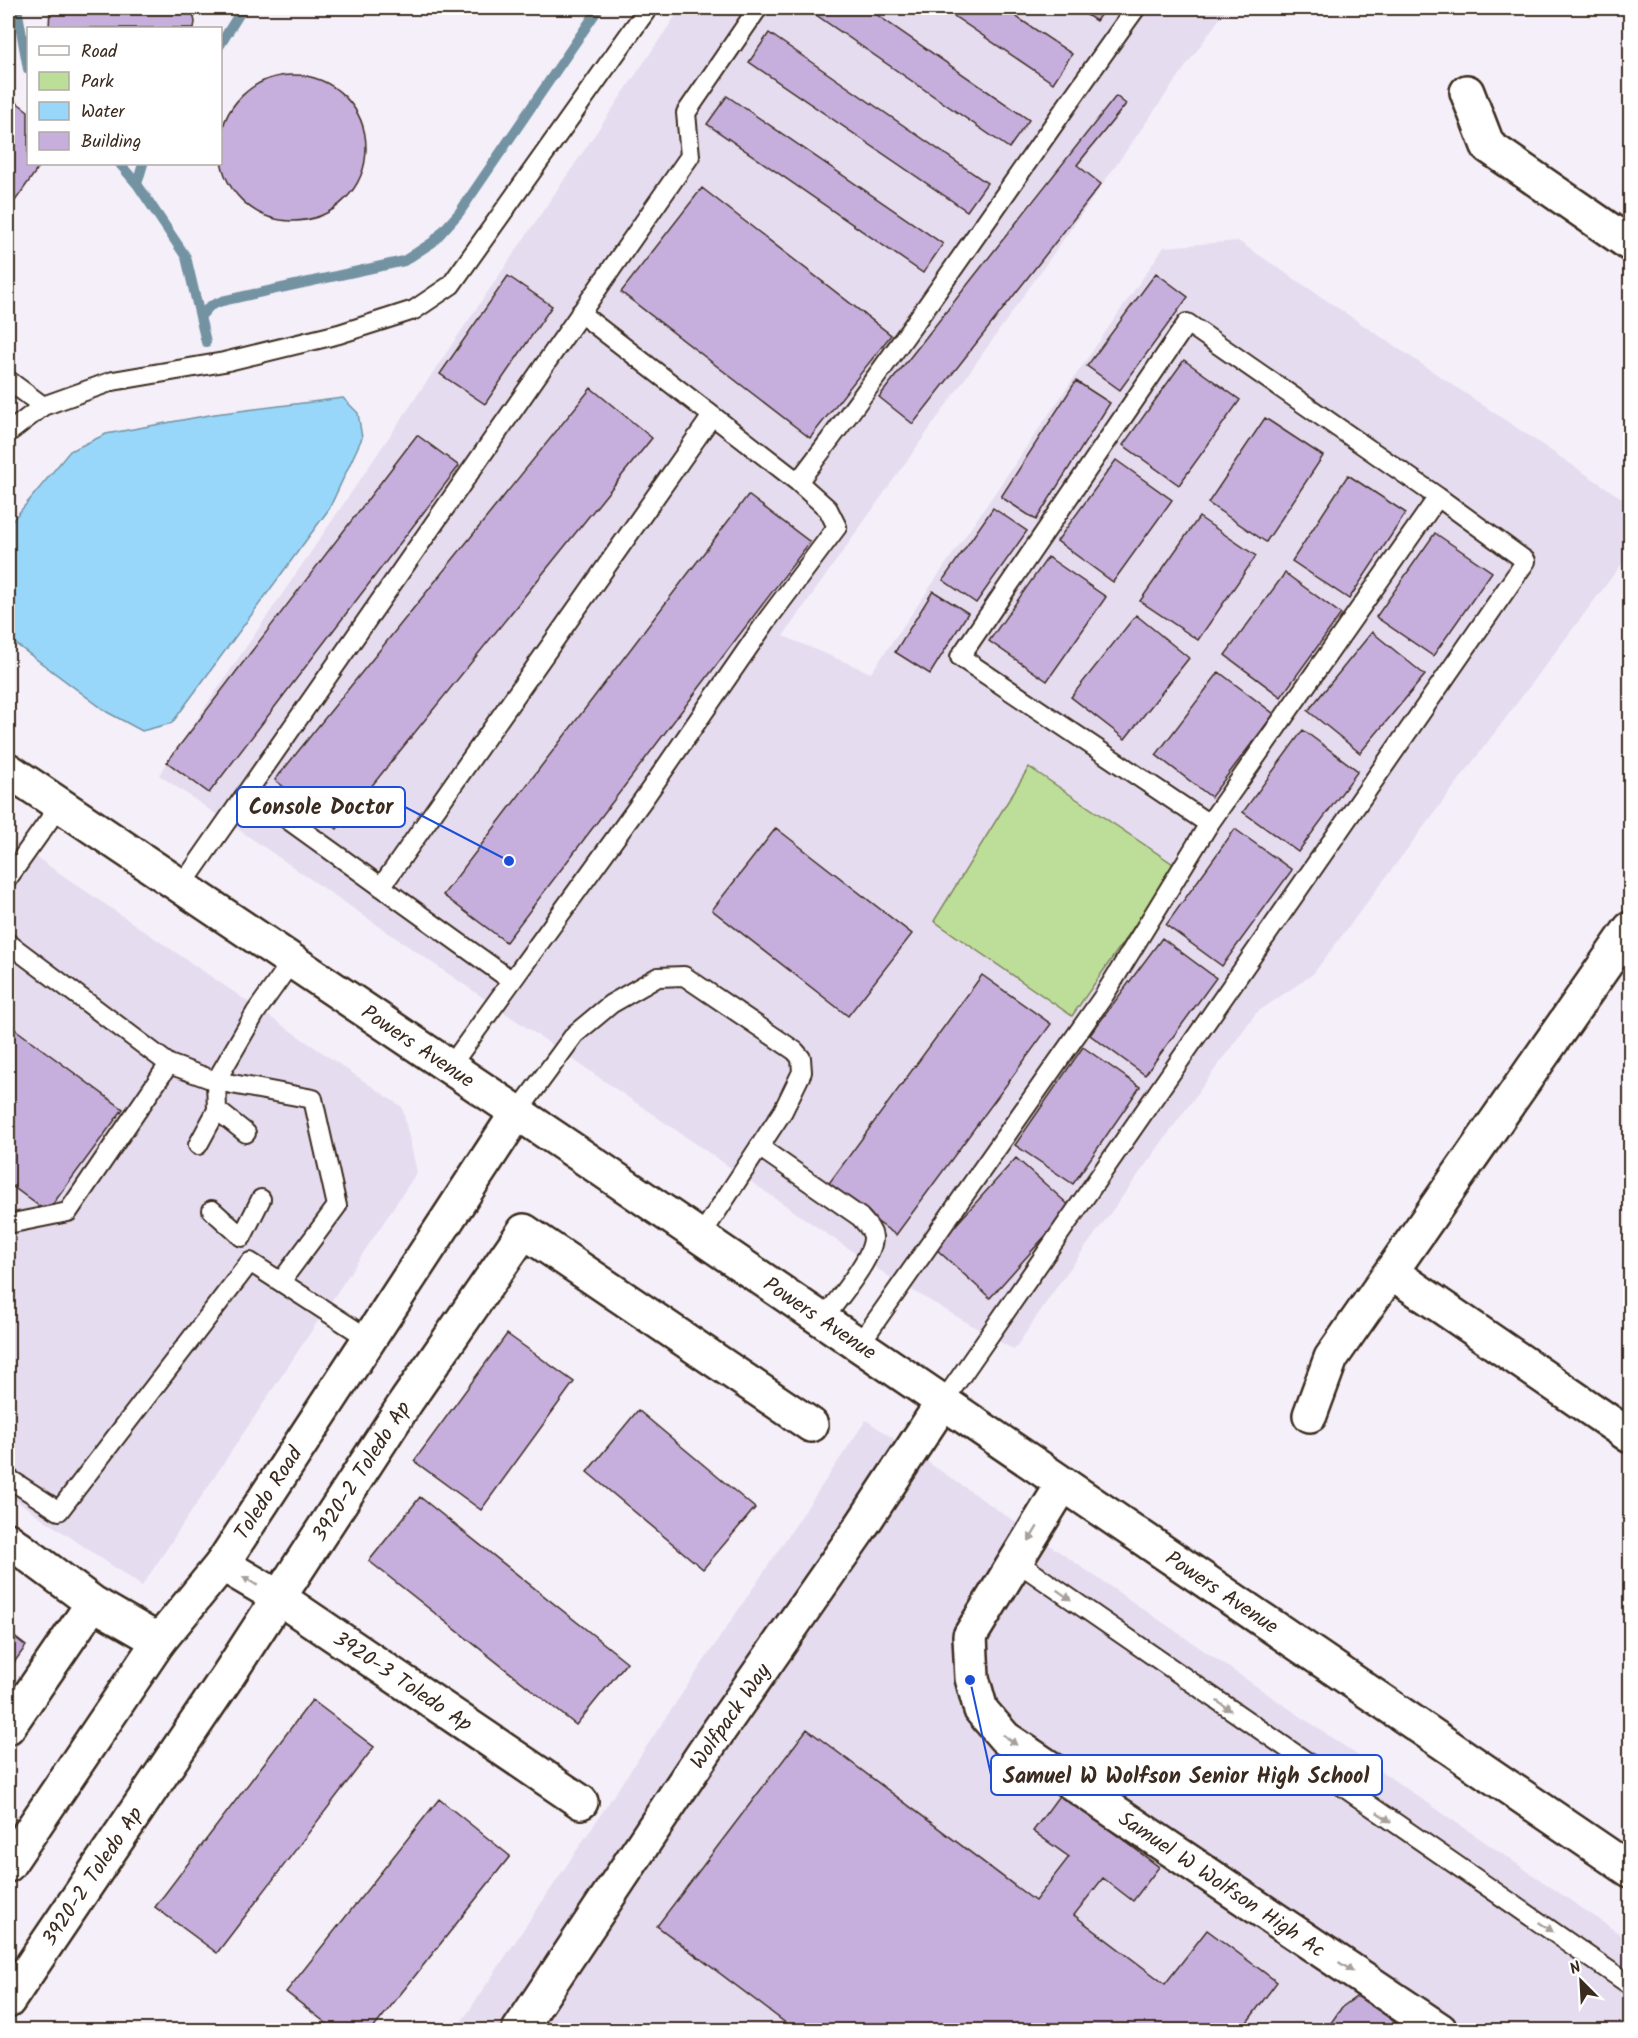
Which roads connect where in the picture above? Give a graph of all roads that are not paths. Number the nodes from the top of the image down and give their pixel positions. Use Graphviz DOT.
graph roads {
  1 [pos="648,8"];
  2 [pos="758,8"];
  3 [pos="1136,8"];
  4 [pos="1467,92"];
  5 [pos="1630,244"];
  6 [pos="580,314"];
  7 [pos="8,380"];
  8 [pos="43,406"];
  9 [pos="712,416"];
  10 [pos="8,433"];
  11 [pos="798,482"];
  12 [pos="1438,497"];
  13 [pos="8,770"];
  14 [pos="248,791"];
  15 [pos="60,805"];
  16 [pos="1209,824"];
  17 [pos="8,878"];
  18 [pos="181,887"];
  19 [pos="381,887"];
  20 [pos="1630,929"];
  21 [pos="8,943"];
  22 [pos="292,961"];
  23 [pos="512,981"];
  24 [pos="169,1064"];
  25 [pos="449,1068"];
  26 [pos="216,1081"];
  27 [pos="217,1110"];
  28 [pos="517,1113"];
  29 [pos="246,1133"];
  30 [pos="198,1145"];
  31 [pos="759,1147"];
  32 [pos="261,1199"];
  33 [pos="212,1210"];
  34 [pos="8,1224"];
  35 [pos="242,1237"];
  36 [pos="700,1237"];
  37 [pos="250,1262"];
  38 [pos="1391,1272"];
  39 [pos="282,1280"];
  40 [pos="823,1320"];
  41 [pos="369,1340"];
  42 [pos="860,1345"];
  43 [pos="943,1402"];
  44 [pos="1310,1415"];
  45 [pos="811,1425"];
  46 [pos="1630,1436"];
  47 [pos="8,1478"];
  48 [pos="1064,1484"];
  49 [pos="8,1540"];
  50 [pos="1016,1561"];
  51 [pos="222,1564"];
  52 [pos="278,1597"];
  53 [pos="93,1602"];
  54 [pos="159,1641"];
  55 [pos="8,1727"];
  56 [pos="581,1802"];
  57 [pos="8,1865"];
  58 [pos="1630,1870"];
  59 [pos="1630,1985"];
  60 [pos="8,2001"];
  61 [pos="519,2031"];
  62 [pos="1440,2031"];
  1 -- 8 [label="lane"];
  2 -- 6 [label="lane"];
  3 -- 11 [label="lane"];
  4 -- 5 [label="street"];
  6 -- 9 [label="lane"];
  6 -- 14 [label="lane"];
  7 -- 8 [label="lane"];
  8 -- 10 [label="lane"];
  9 -- 11 [label="lane"];
  9 -- 19 [label="lane"];
  11 -- 23 [label="lane"];
  12 -- 16 [label="lane"];
  12 -- 16 [label="lane"];
  12 -- 43 [label="lane"];
  13 -- 15 [label="street, Powers Avenue"];
  14 -- 18 [label="lane"];
  14 -- 19 [label="lane"];
  15 -- 17 [label="lane"];
  15 -- 18 [label="street, Powers Avenue"];
  16 -- 42 [label="lane"];
  18 -- 22 [label="street, Powers Avenue"];
  19 -- 23 [label="lane"];
  20 -- 38 [label="street"];
  21 -- 24 [label="lane"];
  22 -- 25 [label="street, Powers Avenue"];
  22 -- 26 [label="lane"];
  23 -- 25 [label="lane"];
  24 -- 26 [label="lane"];
  24 -- 34 [label="lane"];
  25 -- 28 [label="street, Powers Avenue"];
  26 -- 27 [label="lane"];
  26 -- 39 [label="lane"];
  27 -- 29 [label="lane"];
  27 -- 30 [label="lane"];
  28 -- 31 [label="lane"];
  28 -- 36 [label="street, Powers Avenue"];
  28 -- 41 [label="street, Toledo Road"];
  31 -- 36 [label="lane"];
  31 -- 40 [label="lane"];
  32 -- 35 [label="lane"];
  33 -- 35 [label="lane"];
  35 -- 37 [label="lane"];
  36 -- 40 [label="street, Powers Avenue"];
  37 -- 39 [label="lane"];
  37 -- 47 [label="lane"];
  38 -- 44 [label="street"];
  38 -- 46 [label="street"];
  39 -- 41 [label="lane"];
  40 -- 42 [label="street, Powers Avenue"];
  41 -- 51 [label="street, Toledo Road"];
  42 -- 43 [label="street, Powers Avenue"];
  43 -- 48 [label="street, Powers Avenue"];
  43 -- 61 [label="street, Wolfpack Way"];
  45 -- 52 [label="street, 3920-2 Toledo Ap"];
  48 -- 50 [label="street, Samuel W Wolfson High Ac, one-way"];
  48 -- 58 [label="street, Powers Avenue"];
  49 -- 53 [label="street"];
  50 -- 59 [label="lane, one-way"];
  50 -- 62 [label="street, Samuel W Wolfson High Ac, one-way"];
  52 -- 51 [label="street, 3920-3 Toledo Ap, one-way"];
  51 -- 54 [label="street, Toledo Road"];
  52 -- 56 [label="street, 3920-3 Toledo Ap"];
  52 -- 60 [label="street, 3920-2 Toledo Ap"];
  53 -- 54 [label="street"];
  53 -- 55 [label="street"];
  54 -- 57 [label="street, Toledo Road"];
}
